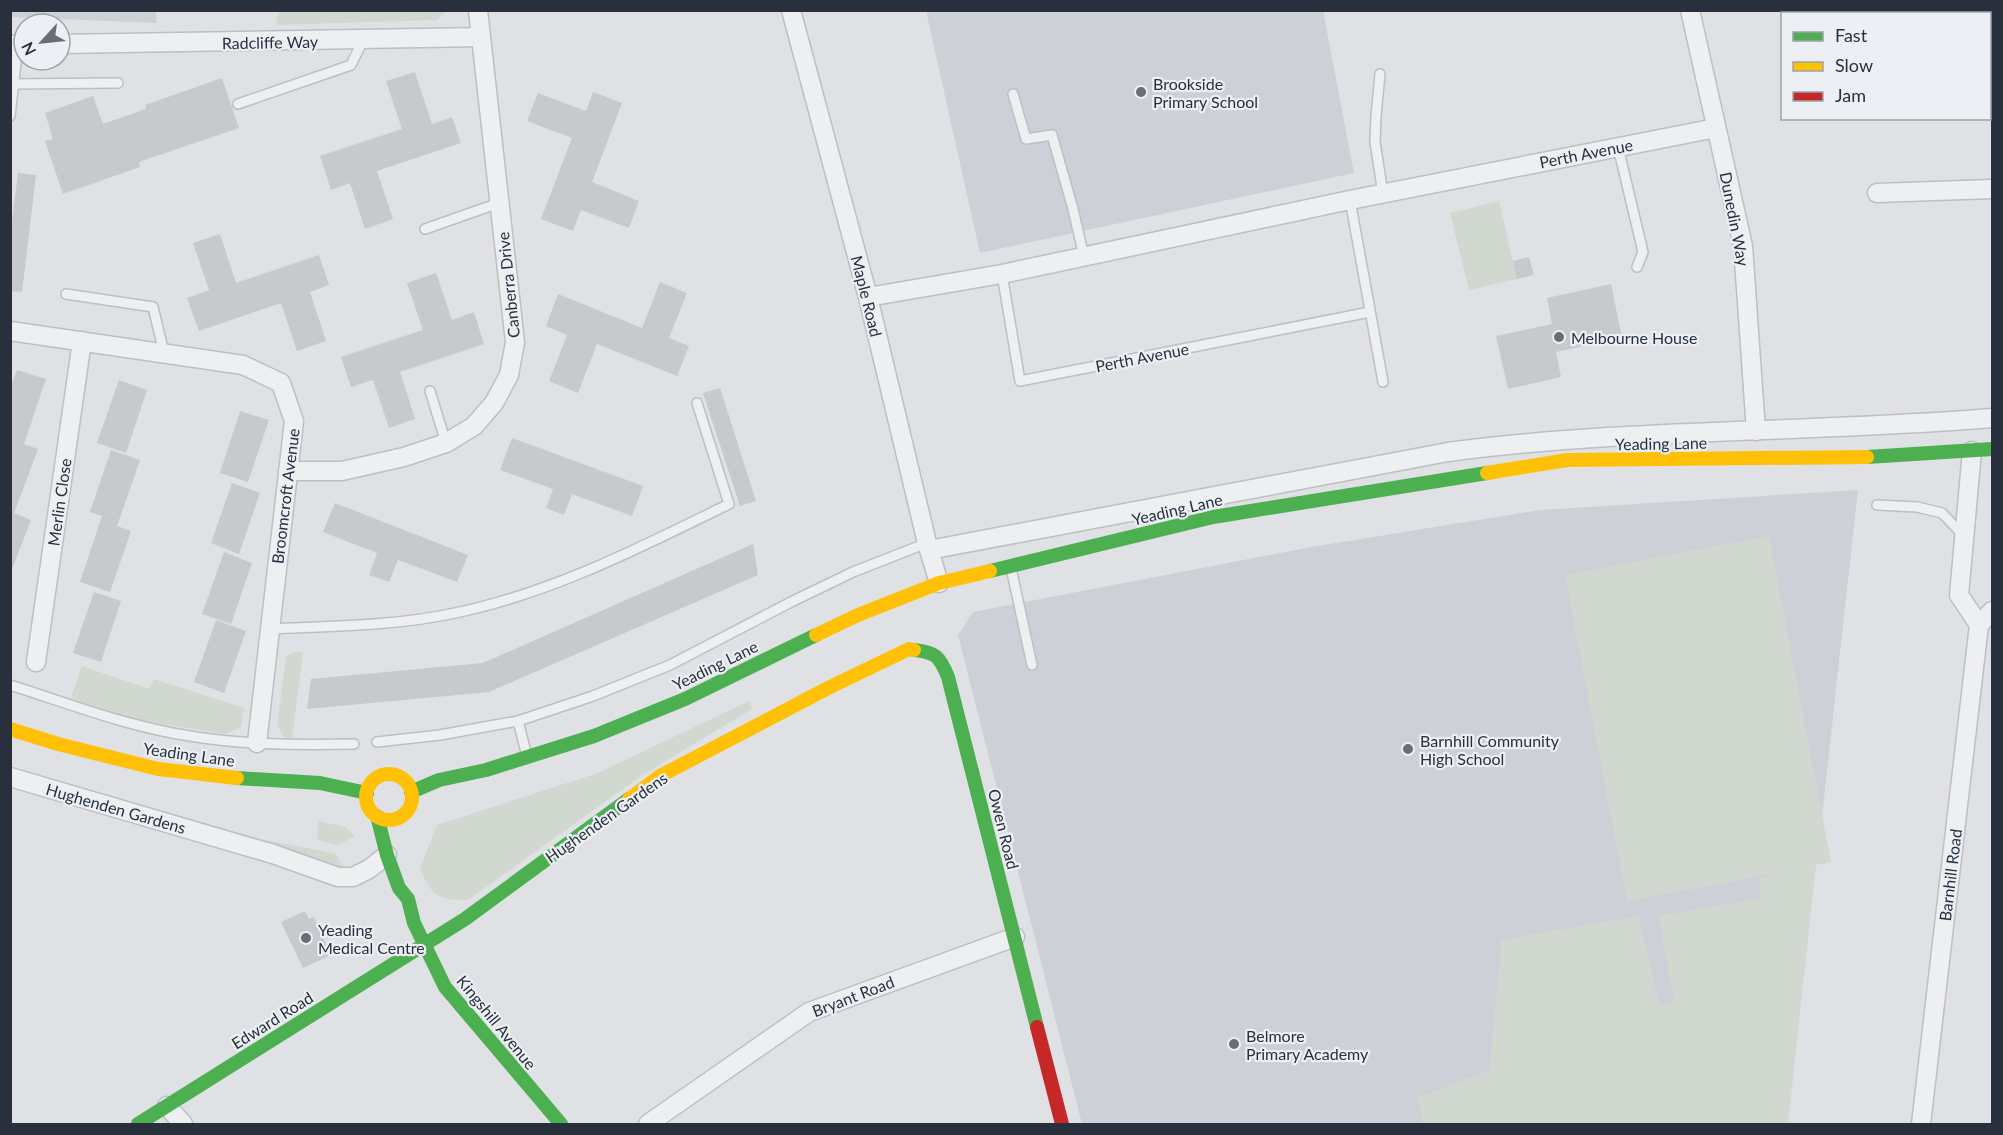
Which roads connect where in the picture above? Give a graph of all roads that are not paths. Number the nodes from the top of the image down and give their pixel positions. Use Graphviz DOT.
graph roads {
  1 [pos="478,10"];
  2 [pos="791,10"];
  3 [pos="1690,10"];
  4 [pos="481,37"];
  5 [pos="363,40"];
  6 [pos="72,45"];
  7 [pos="1380,74"];
  8 [pos="118,83"];
  9 [pos="12,84"];
  10 [pos="1013,94"];
  11 [pos="238,104"];
  12 [pos="10,116"];
  13 [pos="1716,128"];
  14 [pos="1617,147"];
  15 [pos="1992,189"];
  16 [pos="1876,193"];
  17 [pos="1383,194"];
  18 [pos="1350,200"];
  19 [pos="499,203"];
  20 [pos="425,229"];
  21 [pos="1084,257"];
  22 [pos="1637,267"];
  23 [pos="1002,274"];
  24 [pos="66,294"];
  25 [pos="868,297"];
  26 [pos="1370,312"];
  27 [pos="10,331"];
  28 [pos="82,341"];
  29 [pos="164,353"];
  30 [pos="1383,382"];
  31 [pos="430,391"];
  32 [pos="697,403"];
  33 [pos="1991,418"];
  34 [pos="1756,431"];
  35 [pos="446,443"];
  36 [pos="1992,448"];
  37 [pos="1972,451"];
  38 [pos="288,471"];
  39 [pos="1877,505"];
  40 [pos="1964,537"];
  41 [pos="928,546"];
  42 [pos="1010,566"];
  43 [pos="939,583"];
  44 [pos="1992,611"];
  45 [pos="1979,625"];
  46 [pos="270,629"];
  47 [pos="36,662"];
  48 [pos="1032,665"];
  49 [pos="10,685"];
  50 [pos="830,687"];
  51 [pos="518,721"];
  52 [pos="10,729"];
  53 [pos="256,742"];
  54 [pos="377,742"];
  55 [pos="354,744"];
  56 [pos="528,758"];
  57 [pos="10,777"];
  58 [pos="411,792"];
  59 [pos="367,793"];
  60 [pos="377,816"];
  61 [pos="398,818"];
  62 [pos="400,835"];
  63 [pos="395,855"];
  64 [pos="1015,937"];
  65 [pos="424,945"];
  66 [pos="166,1106"];
  67 [pos="138,1125"];
  68 [pos="183,1125"];
  69 [pos="561,1125"];
  70 [pos="648,1125"];
  71 [pos="1062,1125"];
  72 [pos="1921,1125"];
  1 -- 4 [label="street, Canberra Drive"];
  2 -- 25 [label="street, Maple Road"];
  3 -- 13 [label="street, Dunedin Way"];
  4 -- 5 [label="street, Radcliffe Way"];
  4 -- 19 [label="street, Canberra Drive"];
  5 -- 6 [label="street, Radcliffe Way"];
  5 -- 11 [label="lane"];
  7 -- 17 [label="lane"];
  8 -- 9 [label="lane"];
  9 -- 12 [label="lane"];
  10 -- 21 [label="lane"];
  13 -- 14 [label="street, Perth Avenue"];
  13 -- 34 [label="street, Dunedin Way"];
  14 -- 17 [label="street, Perth Avenue"];
  14 -- 22 [label="lane"];
  15 -- 16 [label="street"];
  17 -- 18 [label="street, Perth Avenue"];
  18 -- 21 [label="street, Perth Avenue"];
  18 -- 26 [label="lane"];
  19 -- 20 [label="lane"];
  19 -- 35 [label="street, Canberra Drive"];
  21 -- 23 [label="street, Perth Avenue"];
  23 -- 25 [label="street, Perth Avenue"];
  23 -- 26 [label="lane, Perth Avenue"];
  24 -- 29 [label="lane"];
  25 -- 41 [label="street, Maple Road"];
  26 -- 30 [label="lane"];
  27 -- 28 [label="street, Broomcroft Avenue"];
  28 -- 29 [label="street, Broomcroft Avenue"];
  28 -- 47 [label="street, Merlin Close"];
  29 -- 38 [label="street, Broomcroft Avenue"];
  31 -- 35 [label="lane"];
  32 -- 46 [label="lane"];
  33 -- 34 [label="street"];
  33 -- 36 [label="street"];
  34 -- 41 [label="street"];
  35 -- 38 [label="street, Canberra Drive"];
  36 -- 37 [label="street, Yeading Lane"];
  37 -- 40 [label="street"];
  37 -- 42 [label="street, Yeading Lane"];
  38 -- 46 [label="street, Broomcroft Avenue"];
  39 -- 40 [label="lane"];
  40 -- 45 [label="street"];
  41 -- 43 [label="street, Maple Road"];
  41 -- 51 [label="lane"];
  42 -- 43 [label="street, Yeading Lane"];
  42 -- 48 [label="lane"];
  43 -- 56 [label="street, Yeading Lane"];
  44 -- 45 [label="street"];
  45 -- 72 [label="street, Barnhill Road"];
  46 -- 53 [label="street, Broomcroft Avenue"];
  49 -- 53 [label="lane"];
  50 -- 64 [label="street, Owen Road"];
  50 -- 65 [label="street, Hughenden Gardens"];
  51 -- 54 [label="lane"];
  51 -- 56 [label="lane"];
  52 -- 59 [label="street, Yeading Lane"];
  53 -- 55 [label="lane"];
  56 -- 58 [label="street, Yeading Lane"];
  57 -- 63 [label="street, Hughenden Gardens"];
  58 -- 59 [label="street"];
  58 -- 61 [label="street"];
  59 -- 60 [label="street"];
  60 -- 61 [label="street"];
  60 -- 63 [label="street, Kingshill Avenue"];
  61 -- 62 [label="street"];
  63 -- 65 [label="street, Kingshill Avenue"];
  64 -- 70 [label="street, Bryant Road"];
  64 -- 71 [label="street, Owen Road"];
  65 -- 66 [label="street, Edward Road"];
  65 -- 69 [label="street, Kingshill Avenue"];
  66 -- 67 [label="street, Edward Road"];
  66 -- 68 [label="street"];
}
